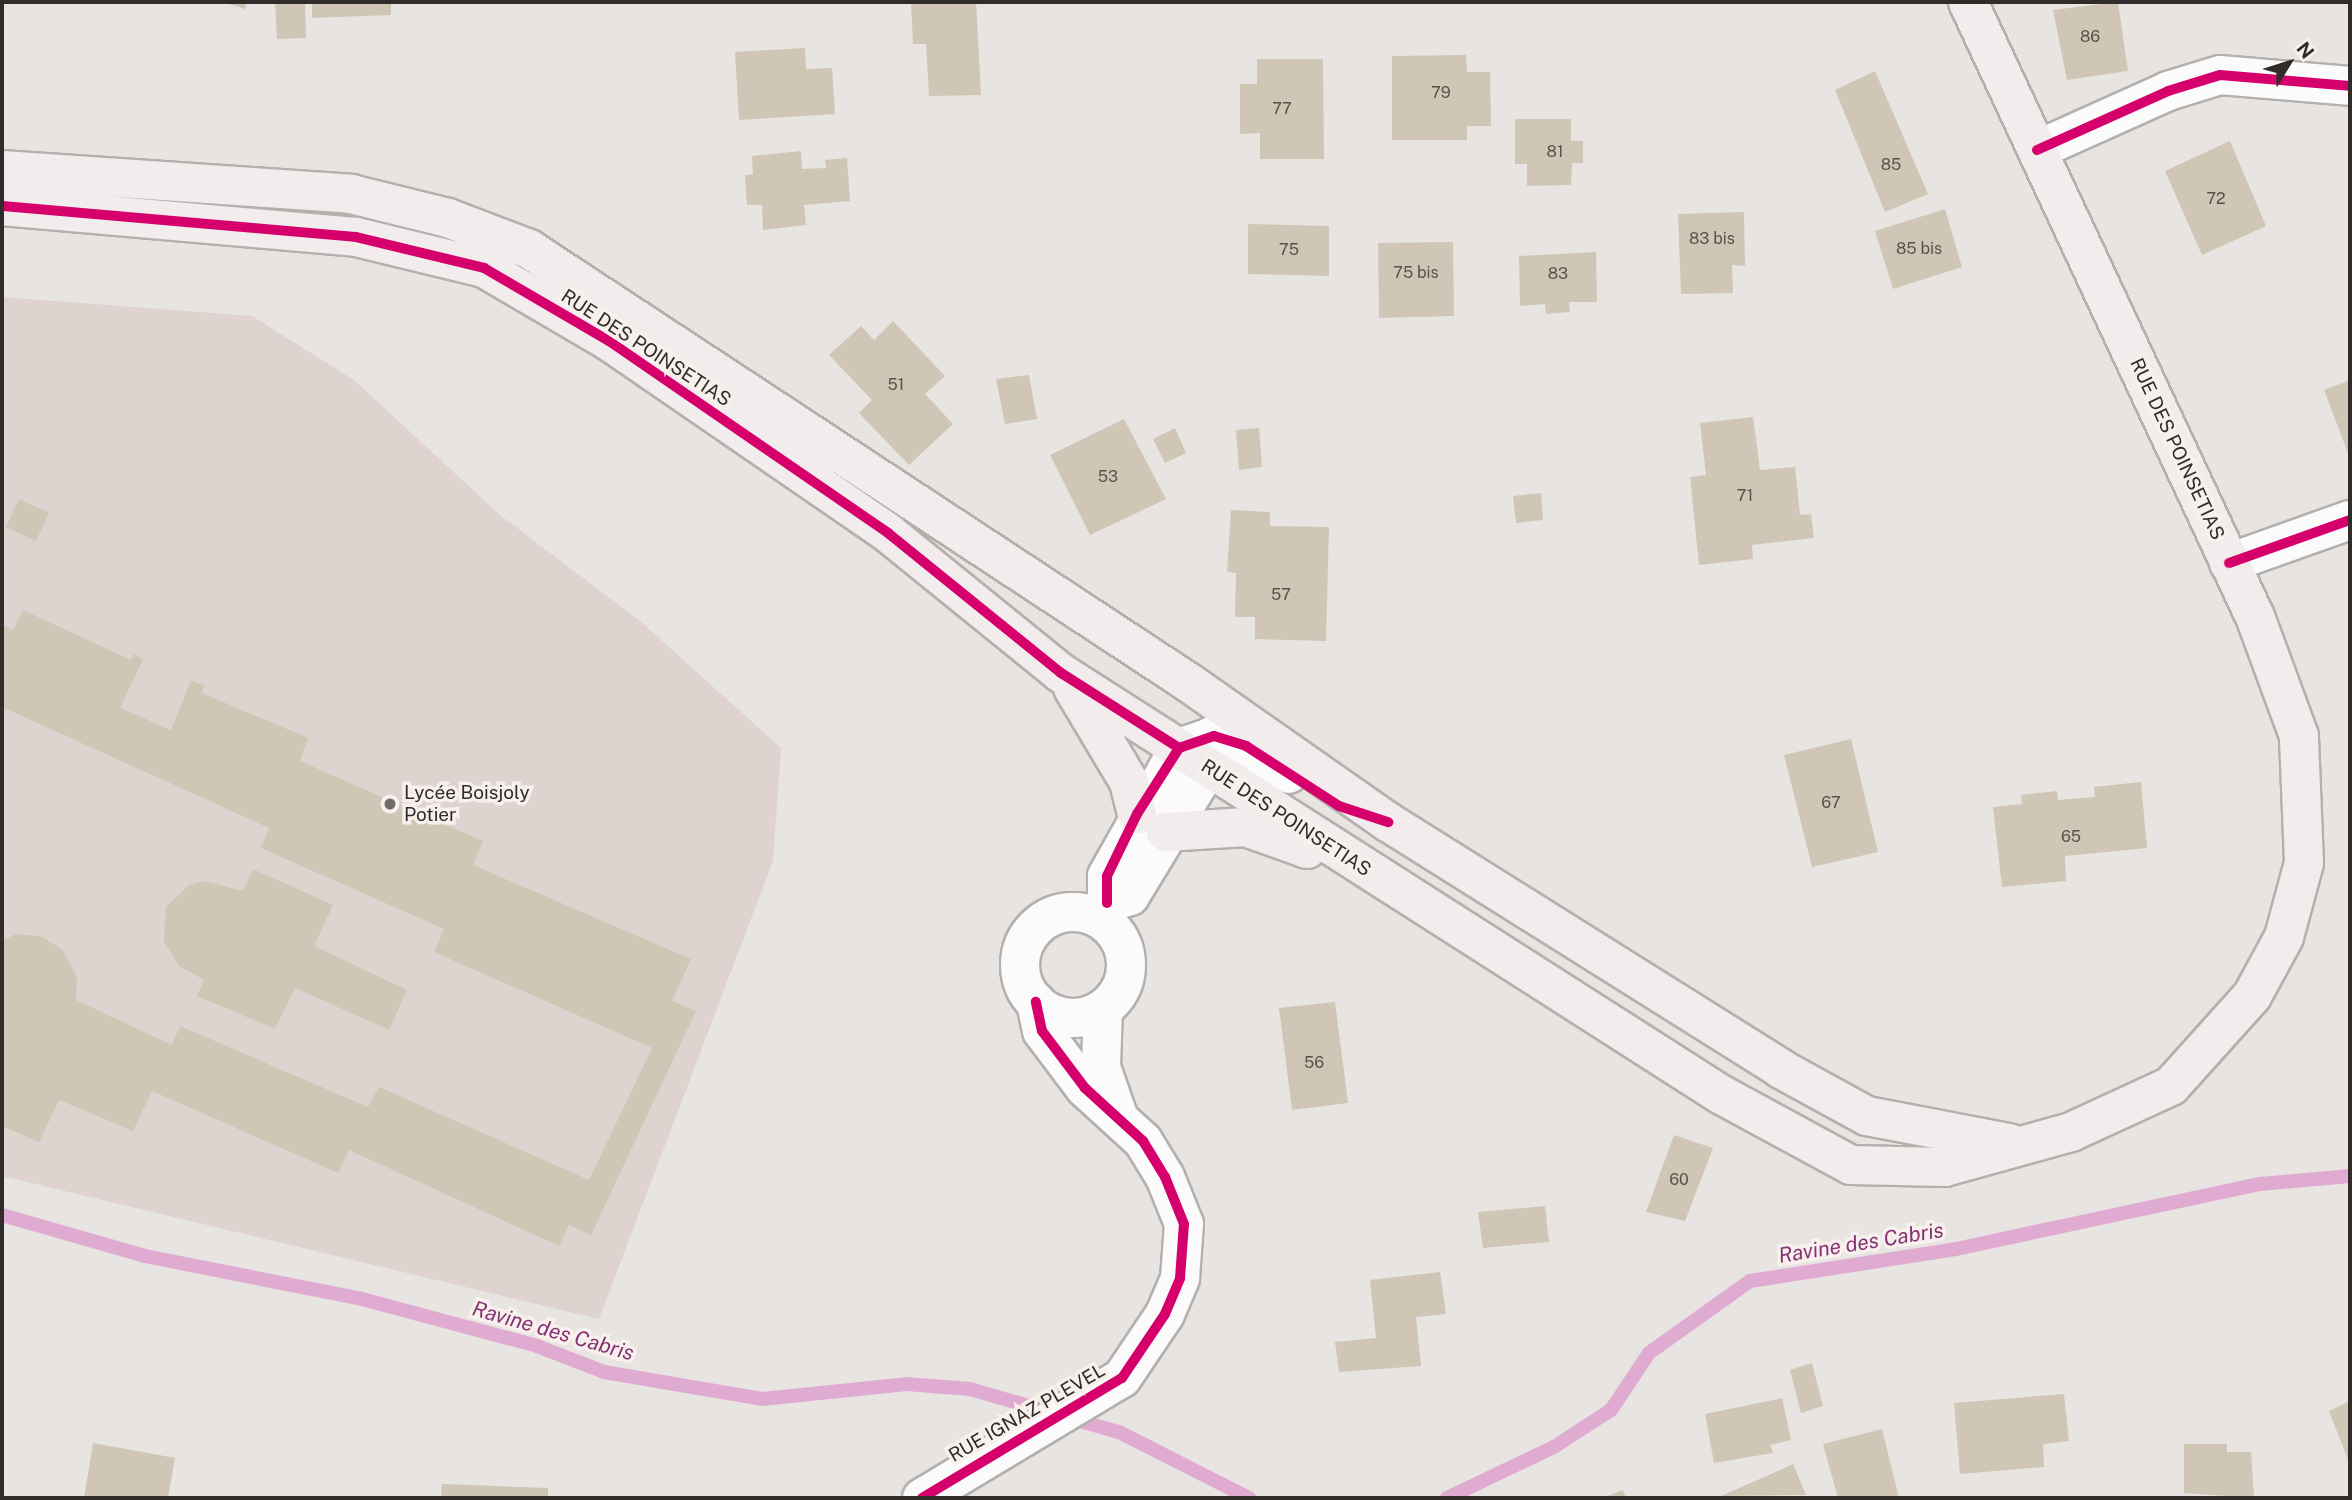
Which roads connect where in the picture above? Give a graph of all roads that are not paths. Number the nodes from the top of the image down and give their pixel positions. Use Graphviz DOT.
graph roads {
  1 [pos="1968,2"];
  2 [pos="2350,86"];
  3 [pos="2037,150"];
  4 [pos="2,170"];
  5 [pos="2,205"];
  6 [pos="2350,520"];
  7 [pos="2229,563"];
  8 [pos="1061,673"];
  9 [pos="1188,682"];
  10 [pos="1201,750"];
  11 [pos="1388,822"];
  12 [pos="1152,823"];
  13 [pos="1390,887"];
  14 [pos="1101,910"];
  15 [pos="1036,1002"];
  16 [pos="1103,1009"];
  17 [pos="1118,1115"];
  18 [pos="2015,1144"];
  19 [pos="930,1492"];
  1 -- 3 [label="main road, RUE DES POINSETIAS"];
  2 -- 3 [label="street"];
  3 -- 7 [label="main road, RUE DES POINSETIAS"];
  4 -- 9 [label="main road, RUE DES POINSETIAS"];
  5 -- 8 [label="main road, RUE DES POINSETIAS"];
  6 -- 7 [label="street"];
  7 -- 18 [label="main road, RUE DES POINSETIAS"];
  8 -- 10 [label="main road, RUE DES POINSETIAS"];
  8 -- 12 [label="main road"];
  9 -- 10 [label="street"];
  9 -- 11 [label="main road, RUE DES POINSETIAS"];
  10 -- 11 [label="street"];
  10 -- 12 [label="street"];
  10 -- 13 [label="main road, RUE DES POINSETIAS"];
  11 -- 18 [label="main road, RUE DES POINSETIAS"];
  12 -- 13 [label="main road"];
  12 -- 14 [label="street"];
  13 -- 18 [label="main road, RUE DES POINSETIAS"];
  14 -- 15 [label="street"];
  14 -- 16 [label="street"];
  15 -- 16 [label="street"];
  15 -- 17 [label="street, RUE IGNAZ PLEVEL"];
  16 -- 17 [label="street"];
  17 -- 19 [label="street, RUE IGNAZ PLEVEL"];
}
